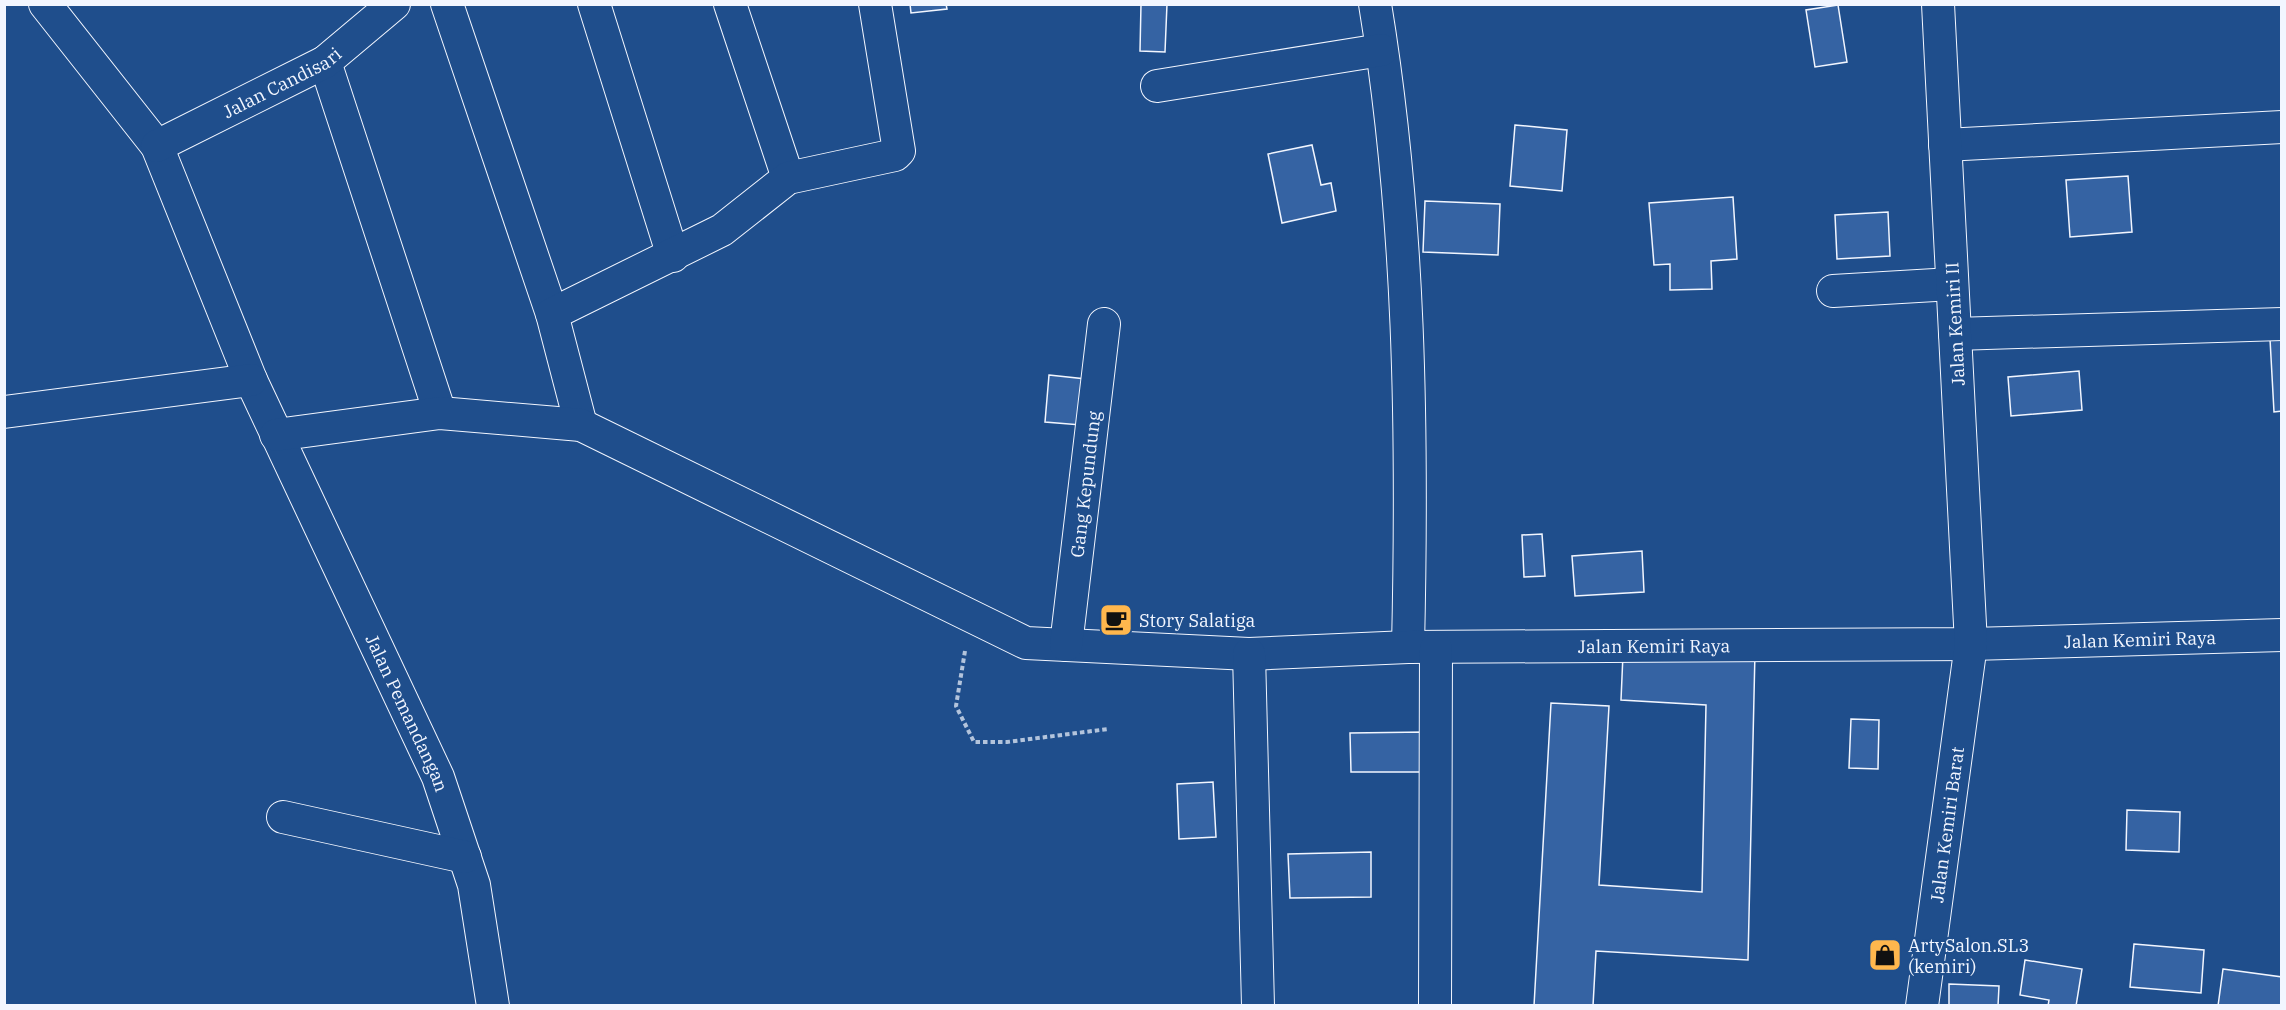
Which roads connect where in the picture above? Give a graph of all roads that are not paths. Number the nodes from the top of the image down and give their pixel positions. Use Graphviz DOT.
graph roads {
  1 [pos="45,4"];
  2 [pos="394,4"];
  3 [pos="447,4"];
  4 [pos="594,4"];
  5 [pos="730,4"];
  6 [pos="874,4"];
  7 [pos="1375,4"];
  8 [pos="1938,4"];
  9 [pos="1381,50"];
  10 [pos="325,62"];
  11 [pos="1157,86"];
  12 [pos="2282,127"];
  13 [pos="1946,145"];
  14 [pos="157,146"];
  15 [pos="788,178"];
  16 [pos="673,256"];
  17 [pos="1952,284"];
  18 [pos="1833,291"];
  19 [pos="552,314"];
  20 [pos="1104,324"];
  21 [pos="2282,324"];
  22 [pos="1955,334"];
  23 [pos="251,380"];
  24 [pos="4,412"];
  25 [pos="440,413"];
  26 [pos="581,425"];
  27 [pos="276,435"];
  28 [pos="2282,635"];
  29 [pos="1971,644"];
  30 [pos="1065,645"];
  31 [pos="1422,648"];
  32 [pos="1249,654"];
  33 [pos="283,817"];
  34 [pos="465,857"];
  35 [pos="493,1005"];
  36 [pos="1258,1005"];
  37 [pos="1435,1005"];
  38 [pos="1922,1005"];
  1 -- 14 [label="street, Jalan Pemandangan"];
  2 -- 10 [label="street, Jalan Candisari"];
  3 -- 19 [label="street"];
  4 -- 16 [label="street"];
  5 -- 15 [label="street"];
  6 -- 15 [label="street"];
  7 -- 9 [label="street"];
  8 -- 13 [label="street, Jalan Kemiri II"];
  9 -- 11 [label="street"];
  9 -- 31 [label="street"];
  10 -- 14 [label="street, Jalan Candisari"];
  10 -- 25 [label="street"];
  12 -- 13 [label="street"];
  13 -- 17 [label="street, Jalan Kemiri II"];
  14 -- 23 [label="street, Jalan Pemandangan"];
  15 -- 16 [label="street"];
  16 -- 19 [label="street"];
  17 -- 18 [label="street"];
  17 -- 22 [label="street, Jalan Kemiri II"];
  19 -- 26 [label="street"];
  20 -- 30 [label="street, Gang Kepundung"];
  21 -- 22 [label="street"];
  22 -- 29 [label="street, Jalan Kemiri II"];
  23 -- 24 [label="street"];
  23 -- 27 [label="street, Jalan Pemandangan"];
  25 -- 26 [label="street"];
  25 -- 27 [label="street"];
  26 -- 30 [label="street, Jalan Kemiri Raya"];
  27 -- 34 [label="street, Jalan Pemandangan"];
  28 -- 29 [label="street, Jalan Kemiri Raya"];
  29 -- 31 [label="street, Jalan Kemiri Raya"];
  29 -- 38 [label="street, Jalan Kemiri Barat"];
  30 -- 32 [label="street, Jalan Kemiri Raya"];
  31 -- 32 [label="street, Jalan Kemiri Raya"];
  31 -- 37 [label="street"];
  32 -- 36 [label="street"];
  33 -- 34 [label="street"];
  34 -- 35 [label="street, Jalan Pemandangan"];
}
